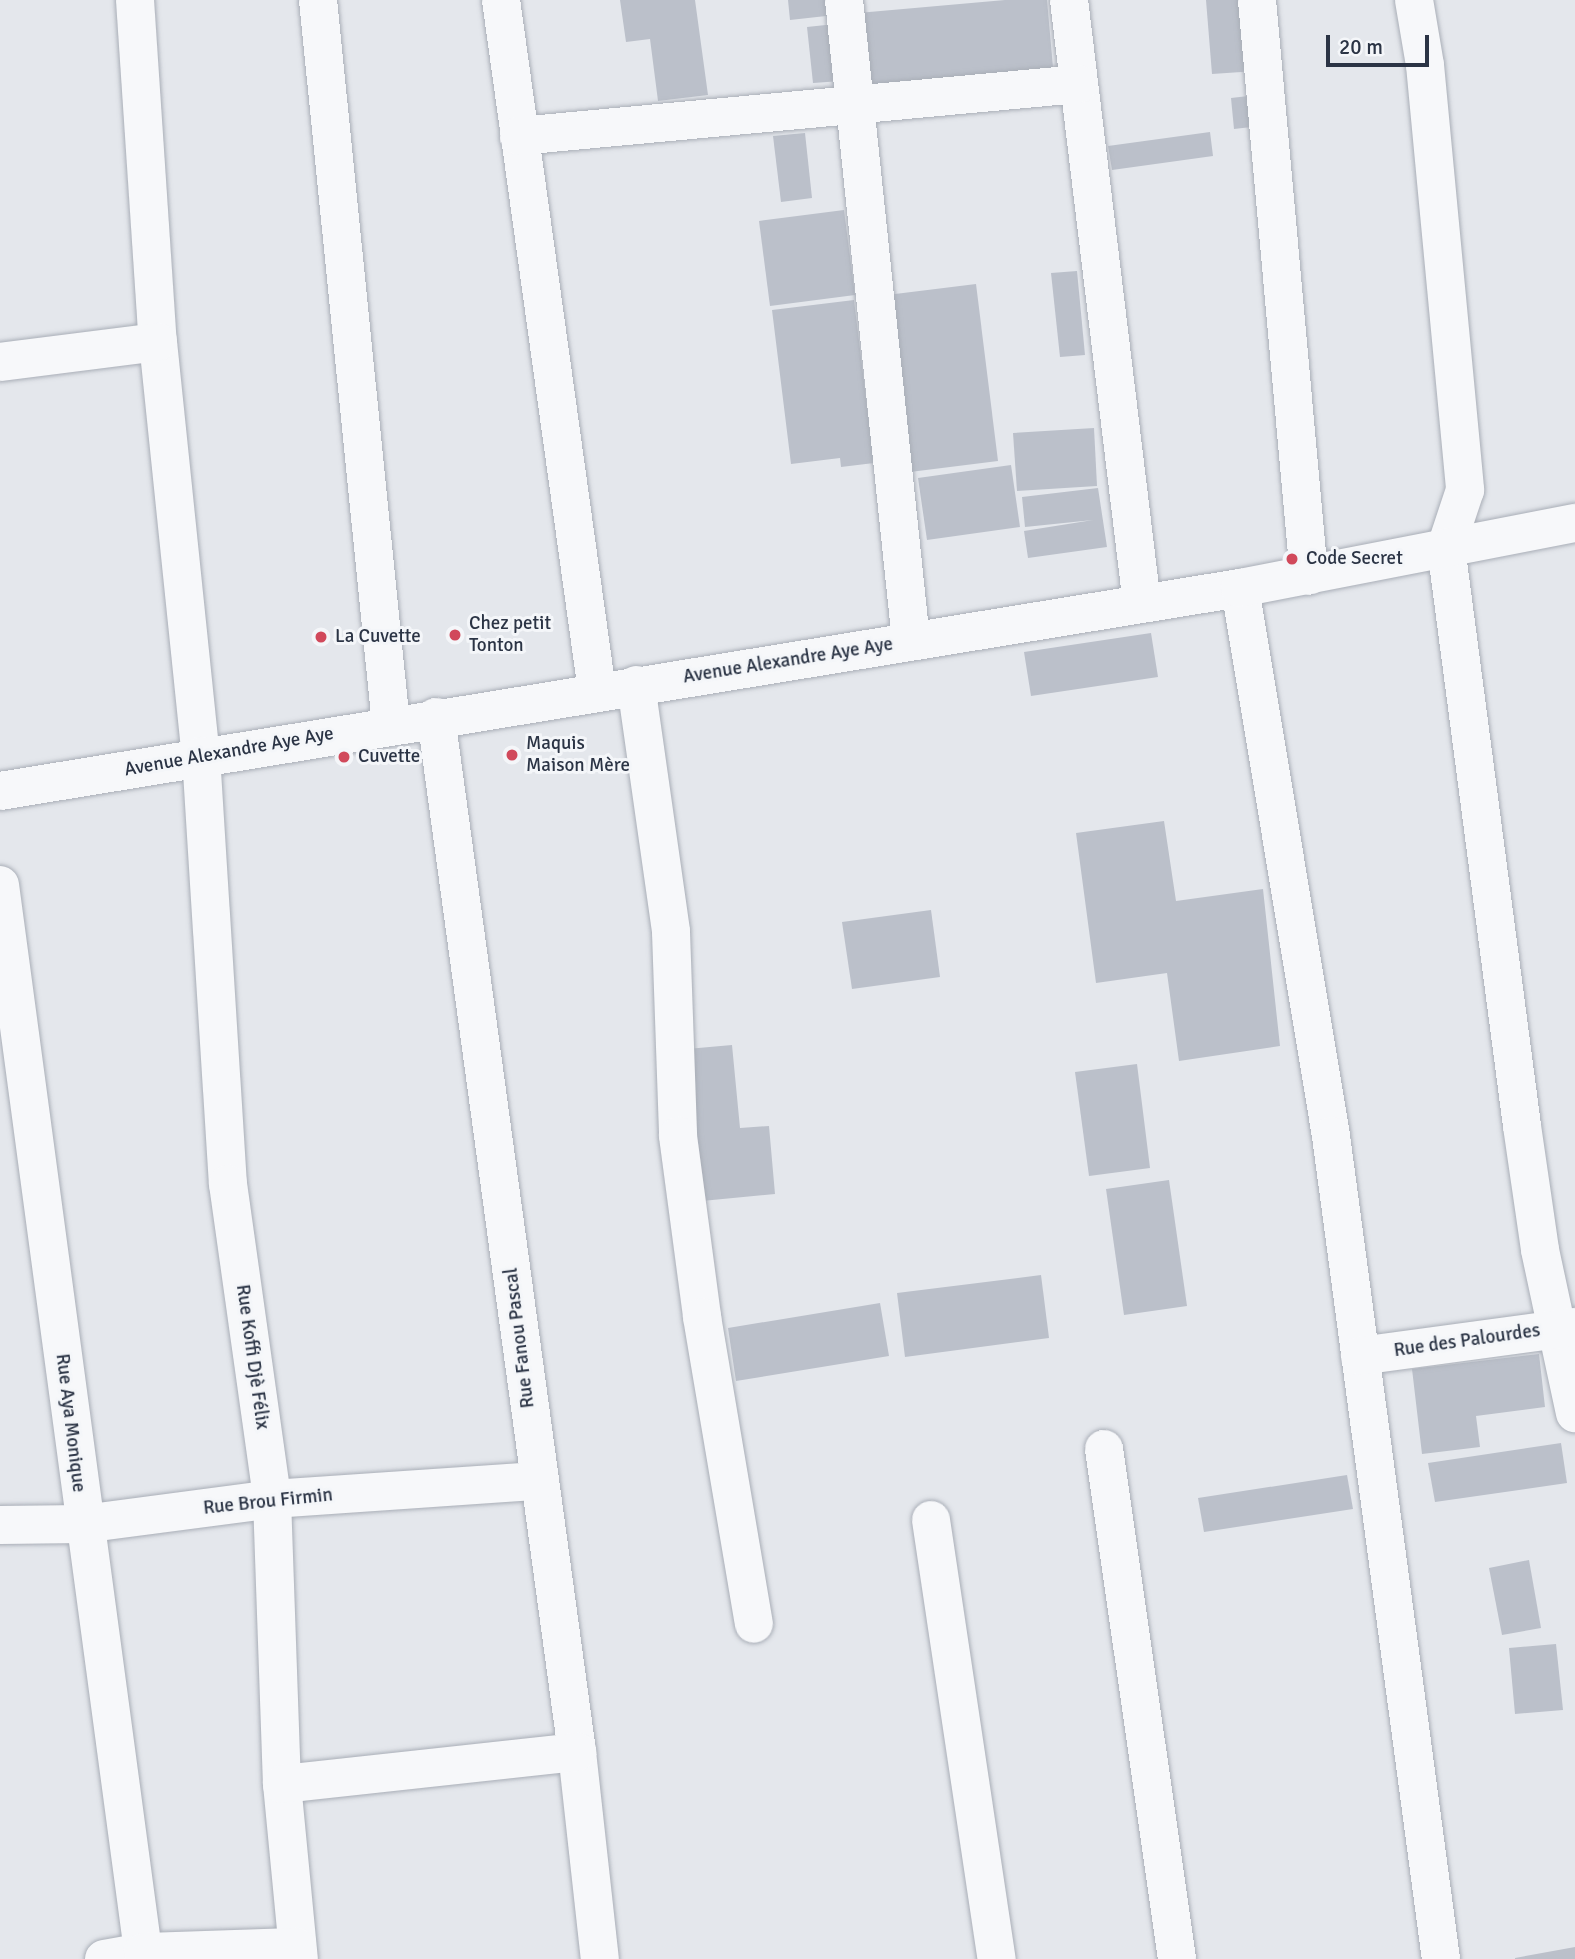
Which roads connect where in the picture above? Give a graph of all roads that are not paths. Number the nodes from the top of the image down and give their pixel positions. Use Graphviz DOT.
graph roads {
  1 [pos="135,0"];
  2 [pos="318,0"];
  3 [pos="501,0"];
  4 [pos="844,0"];
  5 [pos="1069,0"];
  6 [pos="1257,0"];
  7 [pos="1414,0"];
  8 [pos="1079,84"];
  9 [pos="856,103"];
  10 [pos="519,136"];
  11 [pos="158,342"];
  12 [pos="0,362"];
  13 [pos="1575,523"];
  14 [pos="1446,547"];
  15 [pos="1309,576"];
  16 [pos="1240,588"];
  17 [pos="1142,604"];
  18 [pos="911,641"];
  19 [pos="636,685"];
  20 [pos="597,691"];
  21 [pos="436,717"];
  22 [pos="391,725"];
  23 [pos="201,756"];
  24 [pos="0,790"];
  25 [pos="0,886"];
  26 [pos="1568,1328"];
  27 [pos="1360,1356"];
  28 [pos="1575,1413"];
  29 [pos="1104,1449"];
  30 [pos="537,1481"];
  31 [pos="272,1499"];
  32 [pos="931,1520"];
  33 [pos="83,1524"];
  34 [pos="0,1525"];
  35 [pos="754,1624"];
  36 [pos="577,1752"];
  37 [pos="282,1784"];
  38 [pos="298,1953"];
  39 [pos="144,1955"];
  40 [pos="104,1959"];
  41 [pos="600,1959"];
  42 [pos="997,1959"];
  43 [pos="1177,1959"];
  44 [pos="1441,1959"];
  1 -- 11 [label="street, Rue Koffi Djè Félix"];
  2 -- 22 [label="street"];
  3 -- 10 [label="street"];
  4 -- 9 [label="street"];
  5 -- 8 [label="street"];
  6 -- 15 [label="street"];
  7 -- 14 [label="street"];
  8 -- 9 [label="street"];
  8 -- 17 [label="street"];
  9 -- 10 [label="street"];
  9 -- 18 [label="street"];
  10 -- 20 [label="street"];
  11 -- 12 [label="street"];
  11 -- 23 [label="street, Rue Koffi Djè Félix"];
  13 -- 14 [label="street, Avenue Alexandre Aye Aye"];
  14 -- 15 [label="street, Avenue Alexandre Aye Aye"];
  14 -- 26 [label="street"];
  15 -- 16 [label="street, Avenue Alexandre Aye Aye"];
  16 -- 17 [label="street, Avenue Alexandre Aye Aye"];
  16 -- 27 [label="street"];
  17 -- 18 [label="street, Avenue Alexandre Aye Aye"];
  18 -- 19 [label="street, Avenue Alexandre Aye Aye"];
  19 -- 20 [label="street, Avenue Alexandre Aye Aye"];
  19 -- 35 [label="street"];
  20 -- 21 [label="street, Avenue Alexandre Aye Aye"];
  21 -- 22 [label="street, Avenue Alexandre Aye Aye"];
  21 -- 30 [label="street, Rue Fanou Pascal"];
  22 -- 23 [label="street, Avenue Alexandre Aye Aye"];
  23 -- 24 [label="street, Avenue Alexandre Aye Aye"];
  23 -- 31 [label="street, Rue Koffi Djè Félix"];
  25 -- 33 [label="street, Rue Aya Monique"];
  26 -- 27 [label="street, Rue des Palourdes"];
  26 -- 28 [label="street"];
  27 -- 44 [label="street"];
  29 -- 43 [label="street"];
  30 -- 31 [label="street, Rue Brou Firmin"];
  30 -- 36 [label="street, Rue Fanou Pascal"];
  31 -- 33 [label="street, Rue Brou Firmin"];
  31 -- 37 [label="street, Rue Koffi Djè Félix"];
  32 -- 42 [label="street"];
  33 -- 34 [label="street, Rue Brou Firmin"];
  33 -- 39 [label="street, Rue Aya Monique"];
  36 -- 37 [label="street"];
  36 -- 41 [label="street, Rue Fanou Pascal"];
  37 -- 38 [label="street, Rue Koffi Djè Félix"];
  38 -- 39 [label="street"];
  39 -- 40 [label="street"];
}
